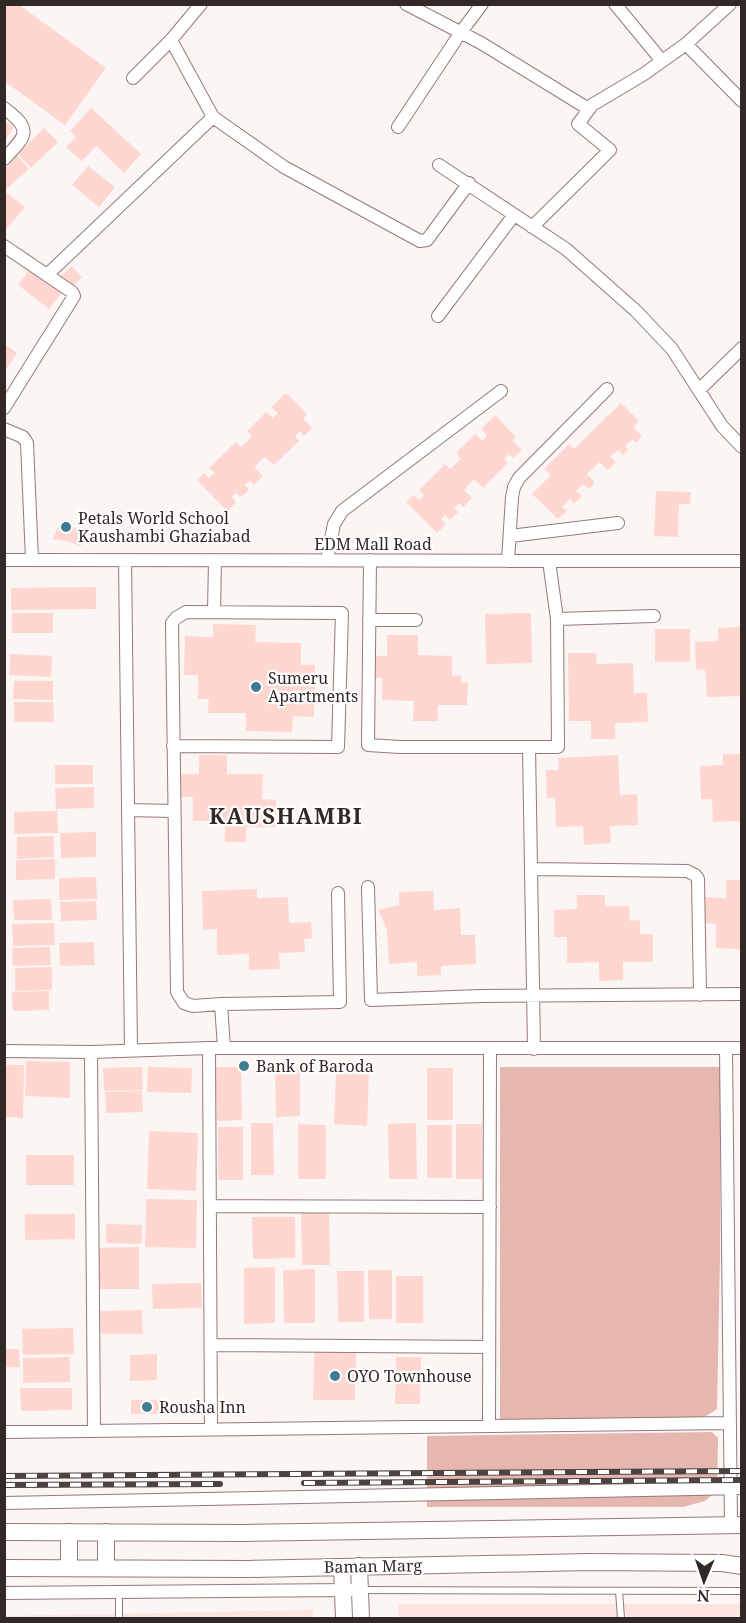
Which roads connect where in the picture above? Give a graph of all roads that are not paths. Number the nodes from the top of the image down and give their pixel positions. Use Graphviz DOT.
graph roads {
  1 [pos="201,4"];
  2 [pos="406,4"];
  3 [pos="482,4"];
  4 [pos="615,4"];
  5 [pos="730,4"];
  6 [pos="461,32"];
  7 [pos="171,40"];
  8 [pos="686,44"];
  9 [pos="662,61"];
  10 [pos="133,78"];
  11 [pos="741,101"];
  12 [pos="4,108"];
  13 [pos="590,108"];
  14 [pos="213,117"];
  15 [pos="398,127"];
  16 [pos="4,159"];
  17 [pos="439,165"];
  18 [pos="469,183"];
  19 [pos="514,214"];
  20 [pos="532,226"];
  21 [pos="4,246"];
  22 [pos="47,275"];
  23 [pos="438,316"];
  24 [pos="741,348"];
  25 [pos="607,389"];
  26 [pos="699,390"];
  27 [pos="501,391"];
  28 [pos="4,408"];
  29 [pos="4,429"];
  30 [pos="741,447"];
  31 [pos="618,523"];
  32 [pos="510,536"];
  33 [pos="4,560"];
  34 [pos="33,560"];
  35 [pos="125,560"];
  36 [pos="215,560"];
  37 [pos="327,560"];
  38 [pos="370,560"];
  39 [pos="508,561"];
  40 [pos="549,561"];
  41 [pos="741,561"];
  42 [pos="214,612"];
  43 [pos="654,616"];
  44 [pos="557,619"];
  45 [pos="369,620"];
  46 [pos="416,620"];
  47 [pos="173,746"];
  48 [pos="529,747"];
  49 [pos="128,810"];
  50 [pos="174,810"];
  51 [pos="532,869"];
  52 [pos="368,887"];
  53 [pos="338,893"];
  54 [pos="700,994"];
  55 [pos="741,994"];
  56 [pos="532,996"];
  57 [pos="221,1004"];
  58 [pos="209,1048"];
  59 [pos="224,1048"];
  60 [pos="726,1048"];
  61 [pos="741,1048"];
  62 [pos="490,1049"];
  63 [pos="534,1049"];
  64 [pos="131,1050"];
  65 [pos="4,1051"];
  66 [pos="91,1052"];
  67 [pos="210,1206"];
  68 [pos="490,1207"];
  69 [pos="735,1236"];
  70 [pos="211,1345"];
  71 [pos="489,1347"];
  72 [pos="730,1423"];
  73 [pos="489,1426"];
  74 [pos="211,1430"];
  75 [pos="93,1431"];
  76 [pos="4,1432"];
  77 [pos="735,1447"];
  78 [pos="736,1488"];
  79 [pos="4,1503"];
  80 [pos="736,1526"];
  81 [pos="4,1532"];
  82 [pos="69,1532"];
  83 [pos="106,1532"];
  84 [pos="741,1561"];
  85 [pos="722,1563"];
  86 [pos="359,1566"];
  87 [pos="741,1566"];
  88 [pos="342,1567"];
  89 [pos="4,1568"];
  90 [pos="69,1568"];
  91 [pos="106,1568"];
  92 [pos="352,1590"];
  93 [pos="619,1591"];
  94 [pos="741,1591"];
  95 [pos="119,1592"];
  96 [pos="4,1593"];
  97 [pos="119,1618"];
  98 [pos="344,1618"];
  99 [pos="361,1618"];
  100 [pos="621,1618"];
  1 -- 7 [label="street"];
  2 -- 6 [label="street"];
  3 -- 6 [label="street"];
  4 -- 9 [label="street"];
  5 -- 8 [label="street"];
  6 -- 13 [label="street"];
  6 -- 15 [label="street"];
  7 -- 10 [label="street"];
  7 -- 14 [label="street"];
  8 -- 9 [label="street"];
  8 -- 11 [label="street"];
  9 -- 13 [label="street"];
  12 -- 16 [label="street"];
  13 -- 20 [label="street"];
  14 -- 18 [label="street"];
  14 -- 22 [label="street"];
  17 -- 18 [label="street"];
  18 -- 19 [label="street"];
  19 -- 20 [label="street"];
  19 -- 23 [label="street"];
  20 -- 26 [label="street"];
  21 -- 22 [label="street"];
  22 -- 28 [label="street"];
  24 -- 26 [label="street"];
  25 -- 32 [label="street"];
  26 -- 30 [label="street"];
  27 -- 37 [label="street"];
  29 -- 34 [label="street"];
  31 -- 32 [label="street"];
  32 -- 39 [label="street"];
  33 -- 34 [label="street, EDM Mall Road"];
  34 -- 35 [label="street, EDM Mall Road"];
  35 -- 36 [label="street, EDM Mall Road"];
  35 -- 49 [label="street"];
  36 -- 37 [label="street, EDM Mall Road"];
  36 -- 42 [label="street"];
  37 -- 38 [label="street, EDM Mall Road"];
  38 -- 39 [label="street, EDM Mall Road"];
  38 -- 45 [label="street"];
  39 -- 40 [label="street, EDM Mall Road"];
  40 -- 41 [label="street, EDM Mall Road"];
  40 -- 44 [label="street"];
  42 -- 47 [label="street"];
  42 -- 47 [label="street"];
  43 -- 44 [label="street"];
  44 -- 48 [label="street"];
  45 -- 46 [label="street"];
  45 -- 48 [label="street"];
  47 -- 50 [label="street"];
  48 -- 51 [label="street"];
  49 -- 50 [label="street"];
  49 -- 64 [label="street"];
  50 -- 57 [label="street"];
  51 -- 54 [label="street"];
  51 -- 56 [label="street"];
  52 -- 56 [label="street"];
  53 -- 57 [label="street"];
  54 -- 55 [label="street"];
  54 -- 56 [label="street"];
  56 -- 63 [label="street"];
  57 -- 59 [label="street"];
  58 -- 59 [label="street"];
  58 -- 64 [label="street"];
  58 -- 67 [label="street"];
  59 -- 62 [label="street"];
  60 -- 61 [label="street"];
  60 -- 63 [label="street"];
  60 -- 69 [label="street"];
  62 -- 63 [label="street"];
  62 -- 68 [label="street"];
  64 -- 66 [label="street"];
  65 -- 66 [label="street"];
  66 -- 75 [label="street"];
  67 -- 68 [label="street"];
  67 -- 70 [label="street"];
  68 -- 71 [label="street"];
  69 -- 72 [label="street"];
  70 -- 71 [label="street"];
  70 -- 74 [label="street"];
  71 -- 73 [label="street"];
  72 -- 73 [label="street"];
  72 -- 77 [label="street"];
  73 -- 74 [label="street"];
  74 -- 75 [label="street"];
  75 -- 76 [label="street"];
  77 -- 78 [label="street"];
  78 -- 79 [label="street"];
  78 -- 80 [label="street"];
  80 -- 83 [label="main road"];
  81 -- 82 [label="main road"];
  82 -- 83 [label="main road"];
  82 -- 90 [label="main road"];
  83 -- 91 [label="main road"];
  84 -- 85 [label="main road"];
  85 -- 86 [label="main road, Baman Marg"];
  85 -- 87 [label="main road, Baman Marg"];
  86 -- 88 [label="main road, Baman Marg"];
  86 -- 92 [label="main road"];
  88 -- 91 [label="main road, Baman Marg"];
  88 -- 92 [label="main road"];
  89 -- 90 [label="main road, Baman Marg"];
  90 -- 91 [label="main road, Baman Marg"];
  92 -- 93 [label="lane"];
  92 -- 95 [label="street"];
  92 -- 98 [label="main road"];
  92 -- 99 [label="main road"];
  93 -- 94 [label="lane"];
  93 -- 100 [label="lane"];
  95 -- 96 [label="street"];
  95 -- 97 [label="lane"];
}
